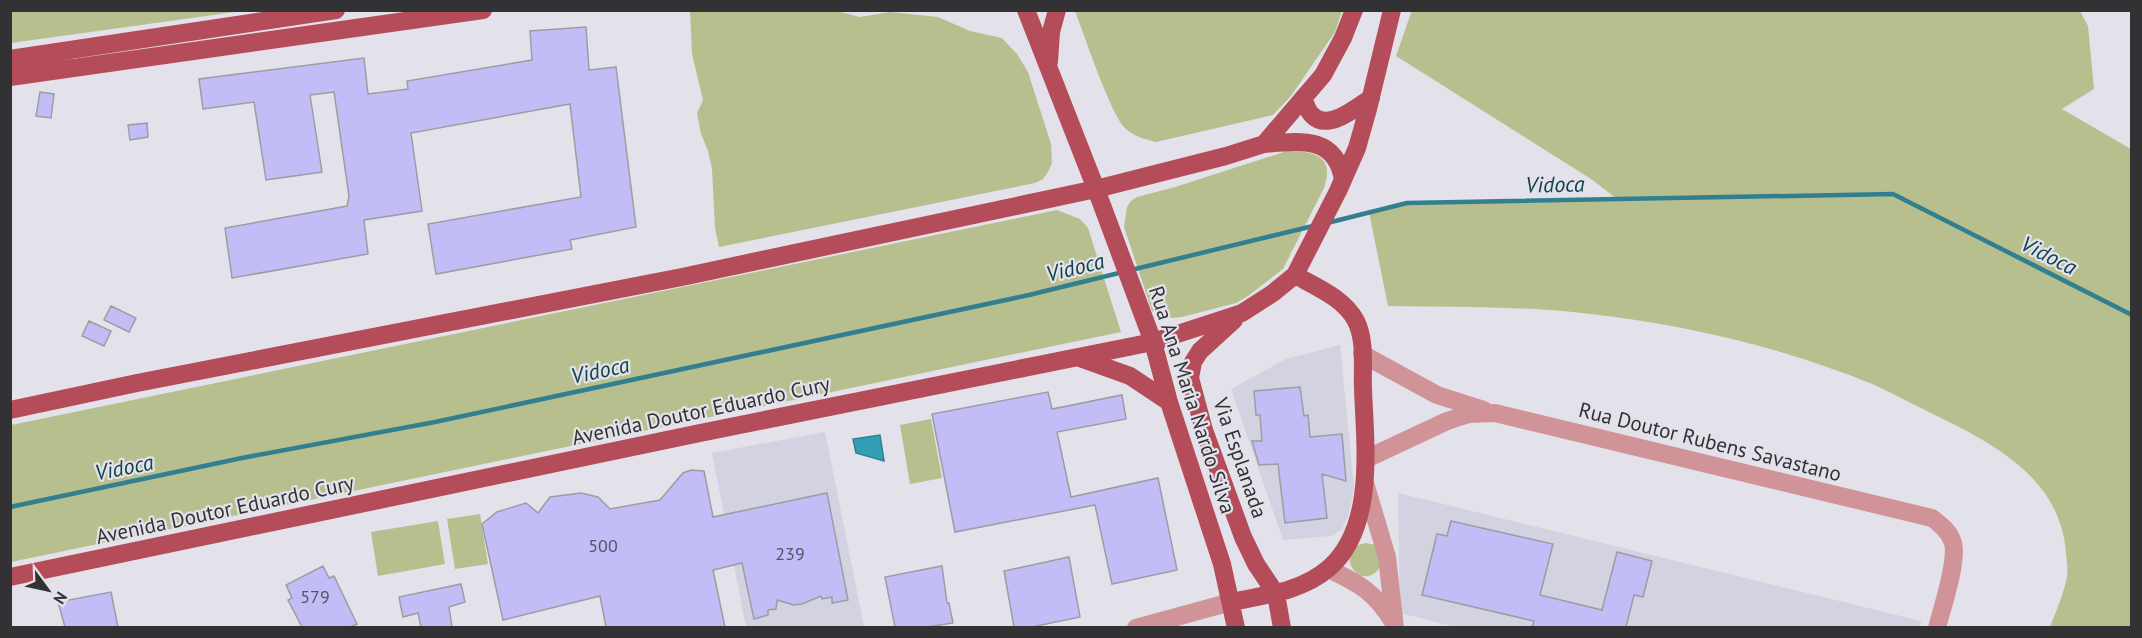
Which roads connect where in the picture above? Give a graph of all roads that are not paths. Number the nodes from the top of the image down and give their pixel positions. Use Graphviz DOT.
graph roads {
  1 [pos="336,10"];
  2 [pos="483,10"];
  3 [pos="1026,10"];
  4 [pos="1057,10"];
  5 [pos="1354,10"];
  6 [pos="1392,10"];
  7 [pos="10,59"];
  8 [pos="1048,68"];
  9 [pos="10,77"];
  10 [pos="1371,98"];
  11 [pos="1303,99"];
  12 [pos="1264,144"];
  13 [pos="1340,186"];
  14 [pos="1096,189"];
  15 [pos="1298,270"];
  16 [pos="1242,313"];
  17 [pos="1153,342"];
  18 [pos="1362,354"];
  19 [pos="1078,357"];
  20 [pos="1169,402"];
  21 [pos="10,410"];
  22 [pos="1495,413"];
  23 [pos="1366,459"];
  24 [pos="1365,483"];
  25 [pos="1328,569"];
  26 [pos="10,577"];
  27 [pos="1276,594"];
  28 [pos="1231,602"];
  29 [pos="1395,626"];
  30 [pos="1136,627"];
  31 [pos="1236,627"];
  32 [pos="1282,627"];
  33 [pos="1937,627"];
  1 -- 7 [label="main road"];
  2 -- 9 [label="main road"];
  3 -- 8 [label="main road, Rua Ana Maria Nardo Silva"];
  4 -- 8 [label="main road"];
  5 -- 11 [label="main road"];
  6 -- 10 [label="main road, Avenida Doutor Eduardo Cury"];
  8 -- 14 [label="main road, Rua Ana Maria Nardo Silva"];
  10 -- 11 [label="main road"];
  10 -- 13 [label="main road, Avenida Doutor Eduardo Cury"];
  11 -- 12 [label="main road"];
  12 -- 13 [label="main road"];
  12 -- 14 [label="main road"];
  13 -- 15 [label="main road, Avenida Doutor Eduardo Cury"];
  14 -- 17 [label="main road, Rua Ana Maria Nardo Silva"];
  14 -- 21 [label="main road"];
  15 -- 16 [label="main road, Avenida Doutor Eduardo Cury"];
  15 -- 18 [label="main road"];
  16 -- 17 [label="main road, Avenida Doutor Eduardo Cury"];
  16 -- 27 [label="main road, Via Esplanada"];
  17 -- 19 [label="main road, Avenida Doutor Eduardo Cury"];
  17 -- 20 [label="main road, Rua Ana Maria Nardo Silva"];
  18 -- 22 [label="street"];
  18 -- 23 [label="main road"];
  19 -- 20 [label="main road"];
  19 -- 26 [label="main road, Avenida Doutor Eduardo Cury"];
  20 -- 28 [label="main road, Rua Ana Maria Nardo Silva"];
  22 -- 23 [label="street, Rua Doutor Rubens Savastano"];
  22 -- 33 [label="street, Rua Doutor Rubens Savastano"];
  23 -- 24 [label="main road"];
  24 -- 25 [label="main road"];
  24 -- 29 [label="street"];
  25 -- 27 [label="main road"];
  25 -- 29 [label="street"];
  27 -- 28 [label="main road"];
  27 -- 32 [label="main road, Via Esplanada"];
  28 -- 30 [label="street"];
  28 -- 31 [label="main road, Rua Ana Maria Nardo Silva"];
}
